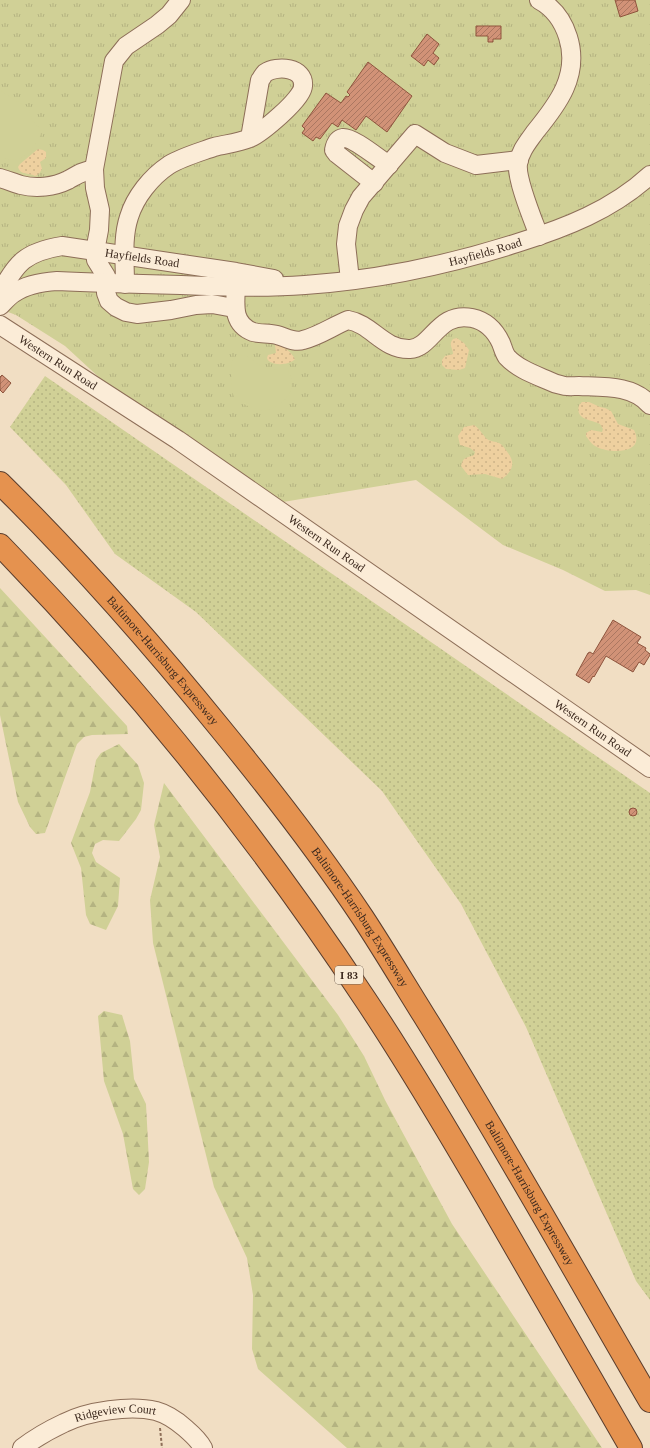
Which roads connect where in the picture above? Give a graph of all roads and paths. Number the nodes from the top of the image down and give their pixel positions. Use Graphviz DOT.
graph roads {
  1 [pos="181,0"];
  2 [pos="539,0"];
  3 [pos="250,138"];
  4 [pos="519,160"];
  5 [pos="389,165"];
  6 [pos="94,169"];
  7 [pos="650,175"];
  8 [pos="0,178"];
  9 [pos="374,182"];
  10 [pos="538,236"];
  11 [pos="95,251"];
  12 [pos="126,255"];
  13 [pos="350,280"];
  14 [pos="106,283"];
  15 [pos="125,284"];
  16 [pos="304,285"];
  17 [pos="236,287"];
  18 [pos="0,294"];
  19 [pos="0,306"];
  20 [pos="234,308"];
  21 [pos="0,324"];
  22 [pos="650,406"];
  23 [pos="0,483"];
  24 [pos="0,545"];
  25 [pos="650,768"];
  26 [pos="650,1401"];
  27 [pos="22,1448"];
  28 [pos="203,1448"];
  29 [pos="631,1448"];
  1 -- 6 [label="street"];
  2 -- 4 [label="street"];
  3 -- 12 [label="street"];
  4 -- 5 [label="street"];
  4 -- 10 [label="street"];
  5 -- 9 [label="street"];
  5 -- 9 [label="street"];
  6 -- 8 [label="street"];
  6 -- 11 [label="street"];
  7 -- 10 [label="street, Hayfields Road"];
  9 -- 13 [label="street"];
  10 -- 13 [label="street, Hayfields Road"];
  11 -- 12 [label="street, Hayfields Road"];
  11 -- 14 [label="street"];
  11 -- 18 [label="street, Hayfields Road"];
  12 -- 15 [label="street"];
  12 -- 16 [label="street, Hayfields Road"];
  13 -- 16 [label="street, Hayfields Road"];
  14 -- 15 [label="street, Hayfields Road"];
  14 -- 19 [label="street, Hayfields Road"];
  14 -- 20 [label="street"];
  15 -- 17 [label="street, Hayfields Road"];
  16 -- 17 [label="street, Hayfields Road"];
  17 -- 20 [label="street"];
  20 -- 22 [label="street"];
  21 -- 25 [label="street, Western Run Road"];
  23 -- 26 [label="highway, Baltimore-Harrisburg Expressway"];
  24 -- 29 [label="highway, I 83"];
  27 -- 28 [label="street, Ridgeview Court"];
}
